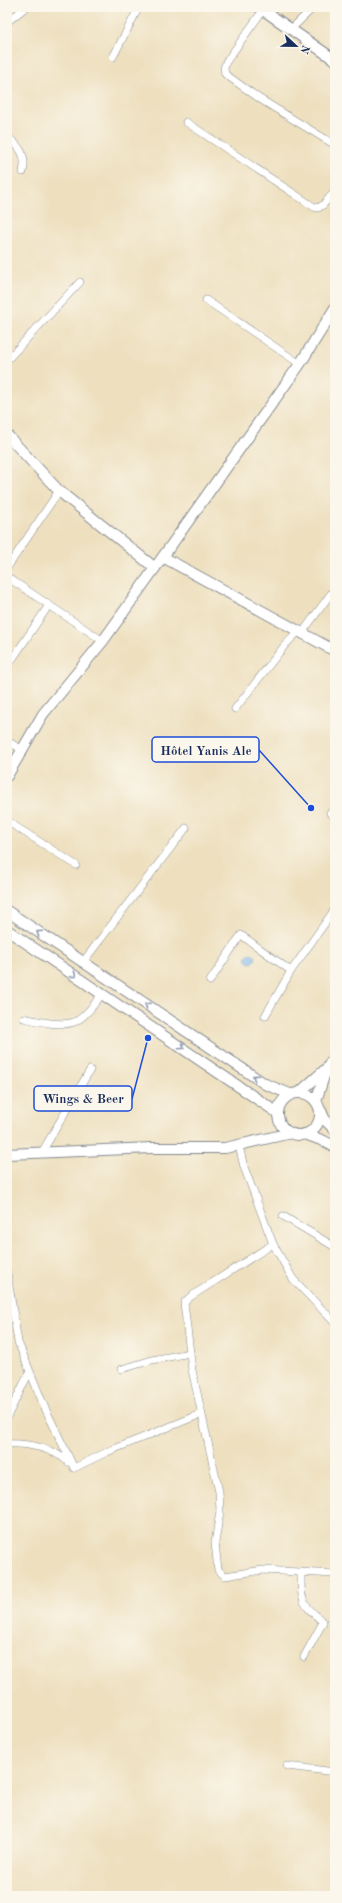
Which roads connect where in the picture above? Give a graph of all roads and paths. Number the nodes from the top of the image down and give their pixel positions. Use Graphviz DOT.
graph roads {
  1 [pos="26,7"];
  2 [pos="139,7"];
  3 [pos="314,7"];
  4 [pos="261,8"];
  5 [pos="7,22"];
  6 [pos="292,29"];
  7 [pos="113,57"];
  8 [pos="335,60"];
  9 [pos="186,122"];
  10 [pos="7,137"];
  11 [pos="335,145"];
  12 [pos="22,172"];
  13 [pos="335,191"];
  14 [pos="80,282"];
  15 [pos="206,300"];
  16 [pos="335,308"];
  17 [pos="7,360"];
  18 [pos="300,364"];
  19 [pos="7,435"];
  20 [pos="59,491"];
  21 [pos="163,556"];
  22 [pos="7,568"];
  23 [pos="155,568"];
  24 [pos="7,577"];
  25 [pos="335,588"];
  26 [pos="49,605"];
  27 [pos="301,632"];
  28 [pos="103,640"];
  29 [pos="335,652"];
  30 [pos="7,667"];
  31 [pos="235,709"];
  32 [pos="7,741"];
  33 [pos="23,750"];
  34 [pos="7,776"];
  35 [pos="7,820"];
  36 [pos="186,828"];
  37 [pos="76,864"];
  38 [pos="335,909"];
  39 [pos="7,911"];
  40 [pos="7,930"];
  41 [pos="83,962"];
  42 [pos="291,971"];
  43 [pos="210,981"];
  44 [pos="102,994"];
  45 [pos="265,1016"];
  46 [pos="24,1018"];
  47 [pos="335,1055"];
  48 [pos="327,1068"];
  49 [pos="90,1070"];
  50 [pos="295,1093"];
  51 [pos="318,1105"];
  52 [pos="278,1113"];
  53 [pos="335,1130"];
  54 [pos="291,1133"];
  55 [pos="305,1134"];
  56 [pos="239,1146"];
  57 [pos="335,1147"];
  58 [pos="42,1152"];
  59 [pos="7,1154"];
  60 [pos="283,1216"];
  61 [pos="273,1244"];
  62 [pos="335,1247"];
  63 [pos="7,1273"];
  64 [pos="335,1323"];
  65 [pos="190,1353"];
  66 [pos="122,1369"];
  67 [pos="29,1373"];
  68 [pos="201,1414"];
  69 [pos="7,1417"];
  70 [pos="7,1444"];
  71 [pos="74,1468"];
  72 [pos="301,1573"];
  73 [pos="335,1574"];
  74 [pos="304,1658"];
  75 [pos="287,1766"];
  76 [pos="335,1772"];
  1 -- 5 [label="street"];
  2 -- 7 [label="street"];
  3 -- 6 [label="street"];
  4 -- 6 [label="street"];
  4 -- 11 [label="street"];
  6 -- 8 [label="street"];
  9 -- 13 [label="street"];
  10 -- 12 [label="street"];
  14 -- 17 [label="street"];
  15 -- 18 [label="street"];
  16 -- 18 [label="street"];
  18 -- 21 [label="street"];
  19 -- 20 [label="street"];
  20 -- 22 [label="street"];
  20 -- 23 [label="street"];
  21 -- 23 [label="street"];
  21 -- 27 [label="street"];
  23 -- 28 [label="street"];
  24 -- 26 [label="street"];
  25 -- 27 [label="street"];
  26 -- 28 [label="street"];
  26 -- 30 [label="street"];
  27 -- 29 [label="street"];
  27 -- 31 [label="street"];
  28 -- 33 [label="street"];
  32 -- 33 [label="street"];
  33 -- 34 [label="street"];
  35 -- 37 [label="street"];
  36 -- 41 [label="street"];
  38 -- 42 [label="street"];
  41 -- 39 [label="street, one-way"];
  40 -- 44 [label="street, one-way"];
  50 -- 41 [label="street, one-way"];
  42 -- 43 [label="street"];
  42 -- 45 [label="street"];
  44 -- 46 [label="street"];
  44 -- 52 [label="street, one-way"];
  47 -- 48 [label="street"];
  48 -- 50 [label="street"];
  48 -- 51 [label="street"];
  49 -- 58 [label="street"];
  50 -- 51 [label="street"];
  50 -- 52 [label="street"];
  51 -- 53 [label="street"];
  51 -- 55 [label="street"];
  52 -- 54 [label="street"];
  54 -- 55 [label="street"];
  54 -- 56 [label="street"];
  55 -- 57 [label="street"];
  56 -- 58 [label="street"];
  56 -- 61 [label="street"];
  58 -- 59 [label="street"];
  60 -- 62 [label="street"];
  61 -- 64 [label="street"];
  61 -- 65 [label="street"];
  63 -- 67 [label="street"];
  65 -- 66 [label="street"];
  65 -- 68 [label="street"];
  67 -- 69 [label="street"];
  67 -- 71 [label="street"];
  68 -- 71 [label="street"];
  68 -- 72 [label="street"];
  70 -- 71 [label="street"];
  72 -- 73 [label="street"];
  72 -- 74 [label="street"];
  75 -- 76 [label="street"];
}
